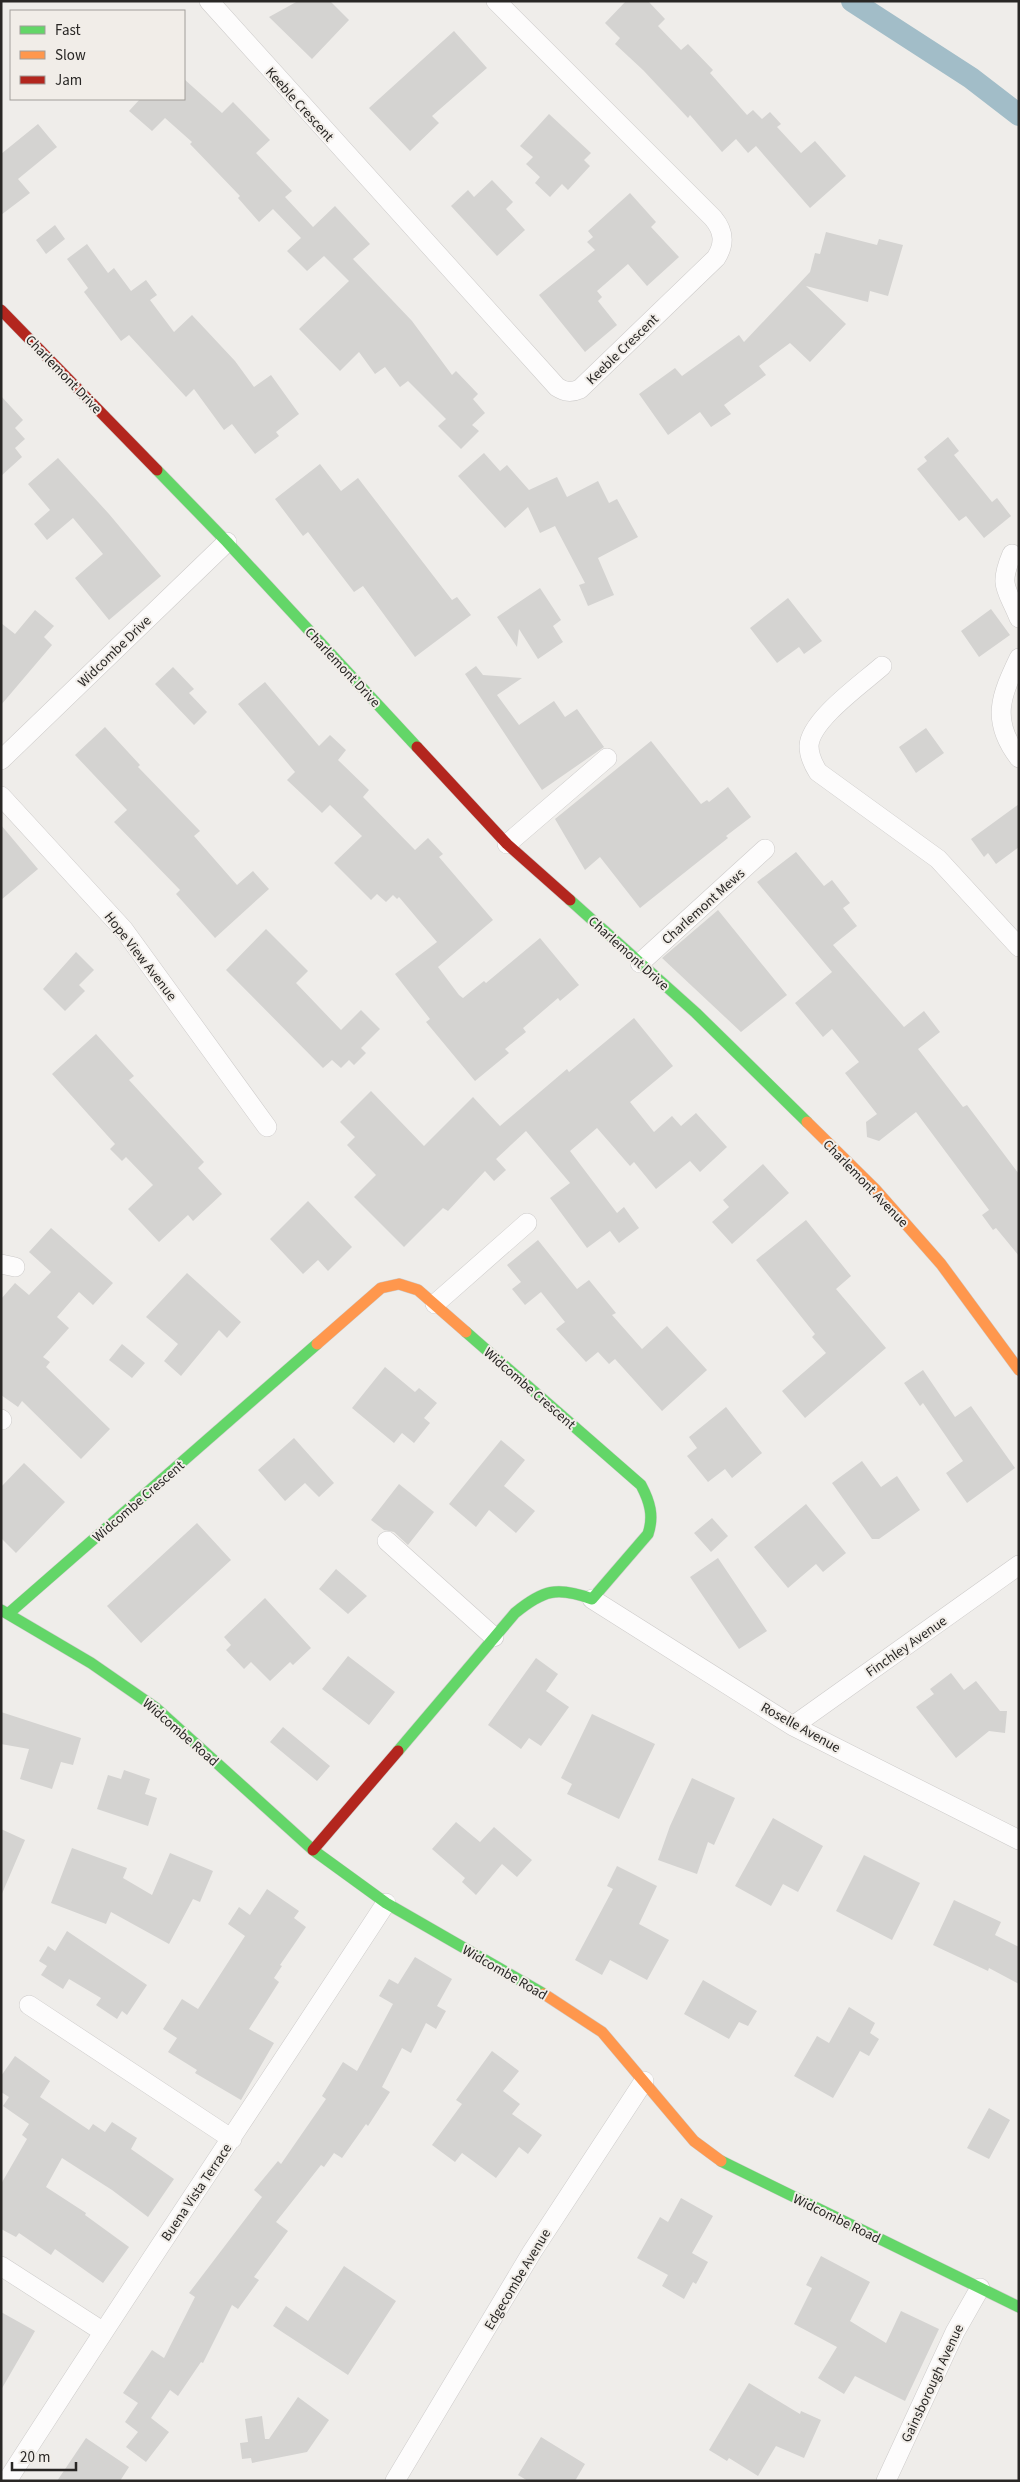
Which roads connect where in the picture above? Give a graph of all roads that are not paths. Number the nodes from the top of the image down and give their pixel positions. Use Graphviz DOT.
graph roads {
  1 [pos="209,1"];
  2 [pos="496,1"];
  3 [pos="1,310"];
  4 [pos="227,542"];
  5 [pos="1012,554"];
  6 [pos="1019,618"];
  7 [pos="1019,658"];
  8 [pos="882,666"];
  9 [pos="607,758"];
  10 [pos="1019,758"];
  11 [pos="1,760"];
  12 [pos="1,796"];
  13 [pos="507,844"];
  14 [pos="765,849"];
  15 [pos="1019,947"];
  16 [pos="640,963"];
  17 [pos="696,1013"];
  18 [pos="267,1127"];
  19 [pos="527,1223"];
  20 [pos="434,1304"];
  21 [pos="1019,1370"];
  22 [pos="387,1541"];
  23 [pos="1019,1565"];
  24 [pos="592,1598"];
  25 [pos="5,1612"];
  26 [pos="494,1637"];
  27 [pos="794,1726"];
  28 [pos="1019,1840"];
  29 [pos="313,1850"];
  30 [pos="386,1903"];
  31 [pos="29,2005"];
  32 [pos="644,2081"];
  33 [pos="232,2139"];
  34 [pos="1,2266"];
  35 [pos="980,2288"];
  36 [pos="1019,2307"];
  37 [pos="102,2331"];
  38 [pos="7,2481"];
  39 [pos="395,2481"];
  40 [pos="886,2481"];
  1 -- 2 [label="street, Keeble Crescent"];
  3 -- 4 [label="street, Charlemont Drive"];
  4 -- 11 [label="street, Widcombe Drive"];
  4 -- 13 [label="street, Charlemont Drive"];
  5 -- 6 [label="street"];
  7 -- 10 [label="street"];
  8 -- 15 [label="street"];
  9 -- 13 [label="street"];
  12 -- 18 [label="street, Hope View Avenue"];
  13 -- 16 [label="street, Charlemont Drive"];
  14 -- 16 [label="street, Charlemont Mews"];
  16 -- 17 [label="street, Charlemont Drive"];
  17 -- 21 [label="street, Charlemont Avenue"];
  19 -- 20 [label="street"];
  20 -- 24 [label="street, Widcombe Crescent"];
  20 -- 25 [label="street, Widcombe Crescent"];
  22 -- 26 [label="street"];
  23 -- 27 [label="street, Finchley Avenue"];
  24 -- 26 [label="street"];
  24 -- 27 [label="street, Roselle Avenue"];
  25 -- 29 [label="street, Widcombe Road"];
  26 -- 29 [label="street"];
  27 -- 28 [label="street, Roselle Avenue"];
  29 -- 30 [label="street, Widcombe Road"];
  30 -- 32 [label="street, Widcombe Road"];
  30 -- 33 [label="street, Buena Vista Terrace"];
  31 -- 33 [label="street"];
  32 -- 35 [label="street, Widcombe Road"];
  32 -- 39 [label="street, Edgecombe Avenue"];
  33 -- 37 [label="street, Buena Vista Terrace"];
  34 -- 37 [label="street"];
  35 -- 36 [label="street, Widcombe Road"];
  35 -- 40 [label="street, Gainsborough Avenue"];
  37 -- 38 [label="street, Buena Vista Terrace"];
}
